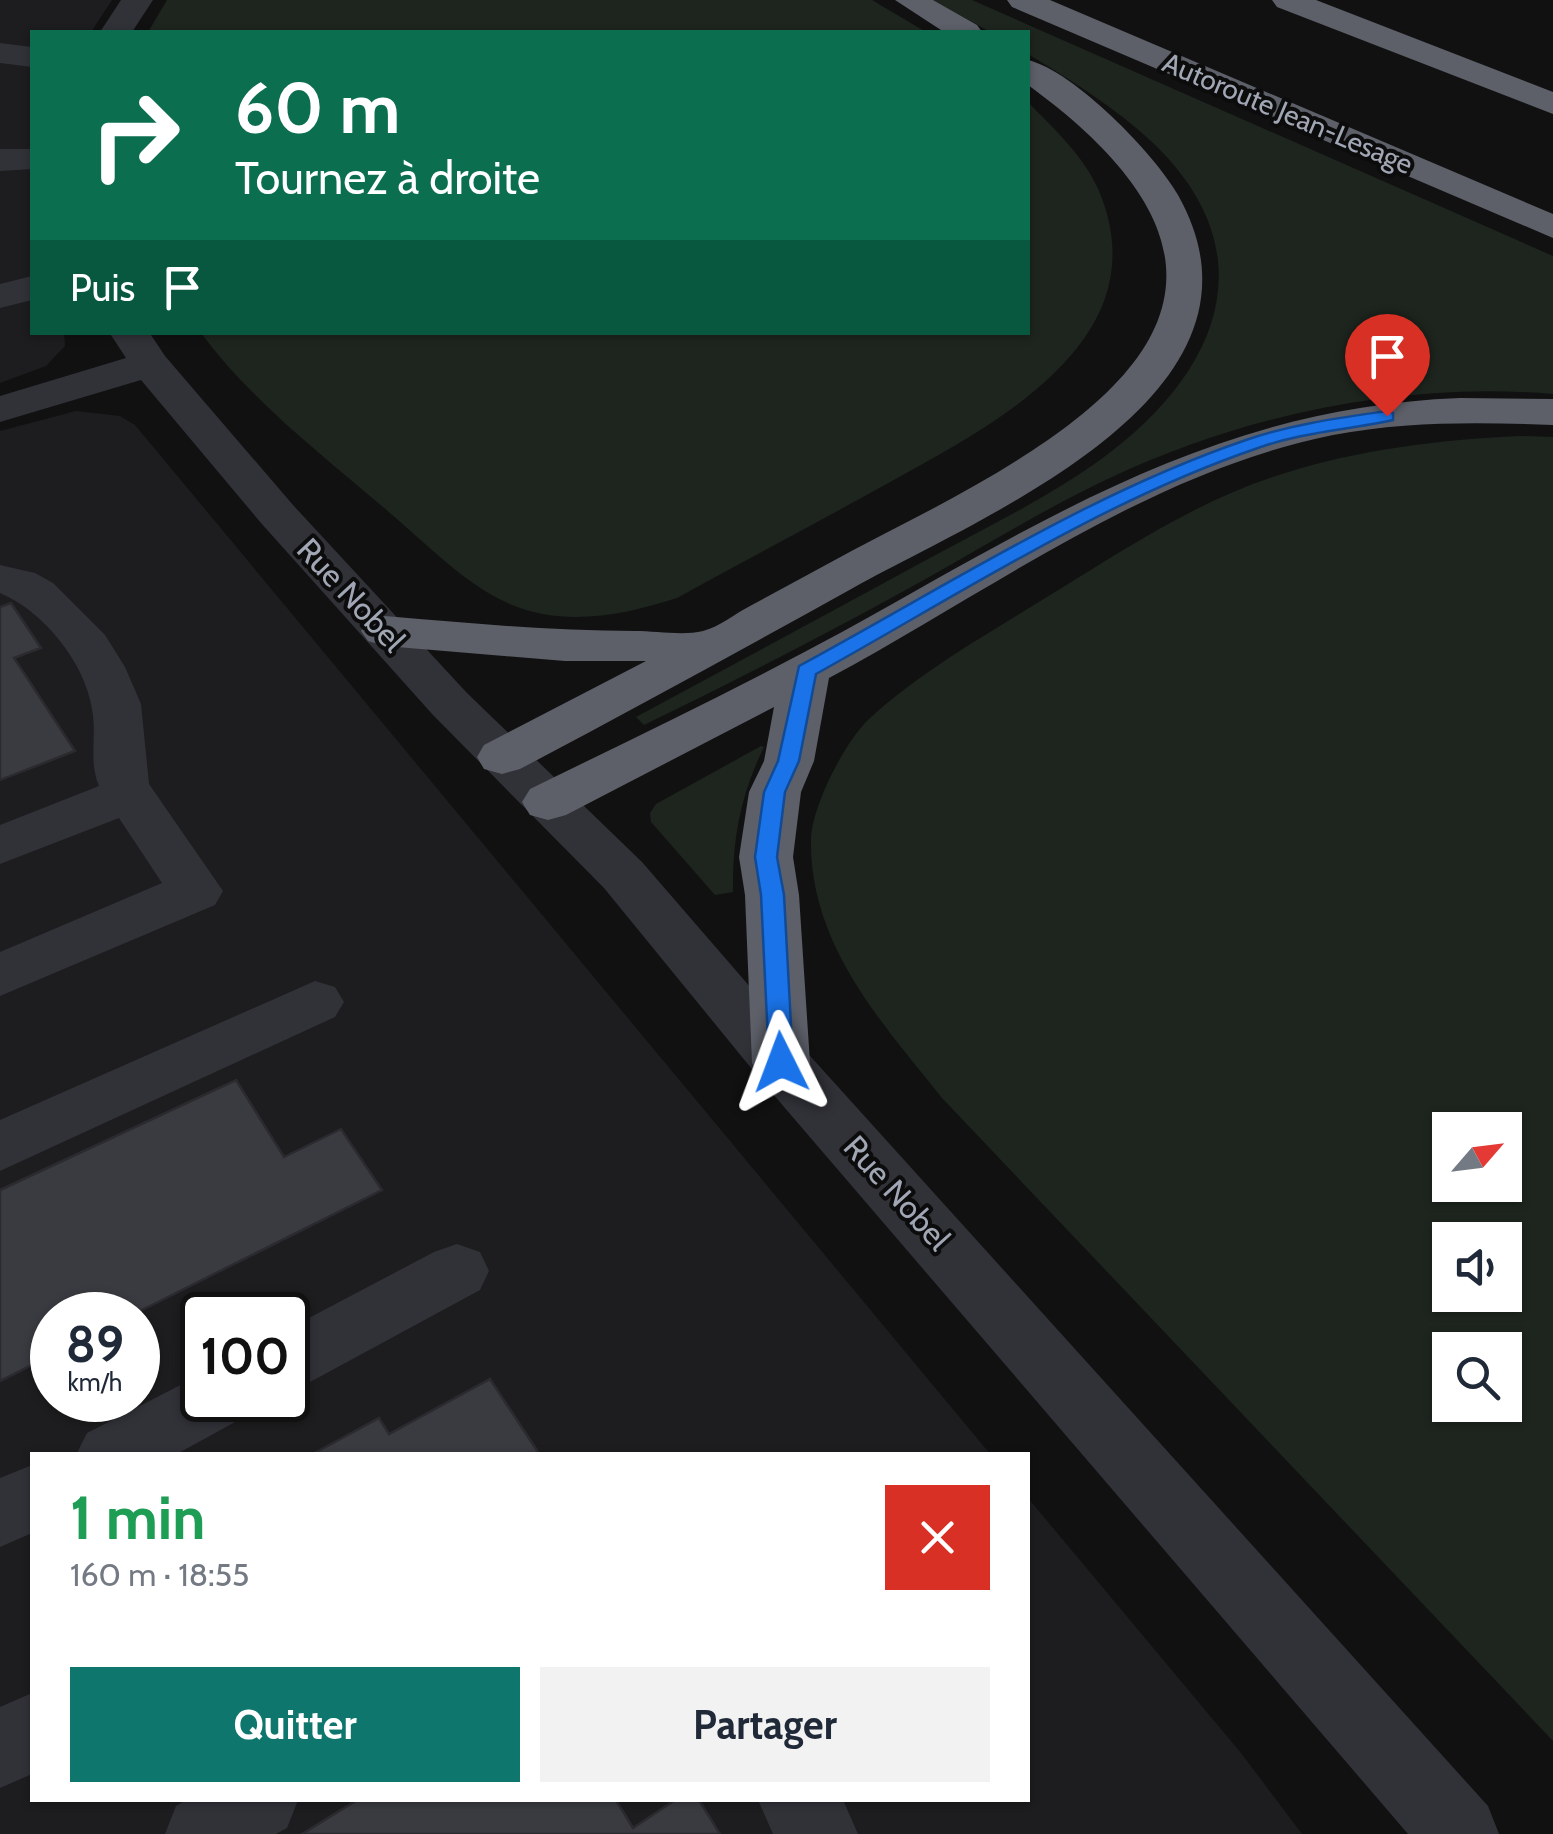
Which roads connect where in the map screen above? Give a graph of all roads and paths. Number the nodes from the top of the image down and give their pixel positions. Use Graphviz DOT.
graph roads {
  1 [pos="136,0"];
  2 [pos="911,0"];
  3 [pos="1023,0"];
  4 [pos="1288,0"];
  5 [pos="117,30"];
  6 [pos="963,30"];
  7 [pos="0,53"];
  8 [pos="30,56"];
  9 [pos="1030,71"];
  10 [pos="1548,102"];
  11 [pos="30,158"];
  12 [pos="0,160"];
  13 [pos="1473,192"];
  14 [pos="1553,223"];
  15 [pos="30,288"];
  16 [pos="0,296"];
  17 [pos="139,348"];
  18 [pos="0,408"];
  19 [pos="1553,412"];
  20 [pos="0,579"];
  21 [pos="386,630"];
  22 [pos="713,646"];
  23 [pos="806,670"];
  24 [pos="502,757"];
  25 [pos="129,794"];
  26 [pos="548,802"];
  27 [pos="0,846"];
  28 [pos="0,974"];
  29 [pos="315,1002"];
  30 [pos="781,1062"];
  31 [pos="0,1147"];
  32 [pos="457,1272"];
  33 [pos="310,1349"];
  34 [pos="180,1418"];
  35 [pos="118,1452"];
  36 [pos="30,1732"];
  37 [pos="0,1750"];
  38 [pos="256,1802"];
  39 [pos="797,1802"];
  40 [pos="204,1834"];
  41 [pos="819,1834"];
  42 [pos="1460,1834"];
  1 -- 5 [label="street"];
  2 -- 6 [label="highway"];
  3 -- 13 [label="highway, Autoroute Jean-Lesage"];
  4 -- 10 [label="highway"];
  7 -- 8 [label="street"];
  9 -- 22 [label="highway"];
  11 -- 12 [label="street"];
  13 -- 14 [label="street"];
  15 -- 16 [label="street"];
  17 -- 18 [label="street"];
  17 -- 21 [label="street, Rue Nobel"];
  19 -- 23 [label="highway"];
  20 -- 25 [label="street"];
  21 -- 22 [label="highway"];
  21 -- 24 [label="street, Rue Nobel"];
  22 -- 24 [label="highway"];
  23 -- 26 [label="highway"];
  23 -- 30 [label="highway"];
  24 -- 26 [label="street, Rue Nobel"];
  25 -- 27 [label="street"];
  25 -- 28 [label="street"];
  26 -- 30 [label="street, Rue Nobel"];
  29 -- 31 [label="street"];
  30 -- 42 [label="street, Rue Nobel"];
  32 -- 33 [label="street"];
  34 -- 35 [label="street"];
  36 -- 37 [label="street"];
  38 -- 40 [label="street"];
  39 -- 41 [label="street"];
}
